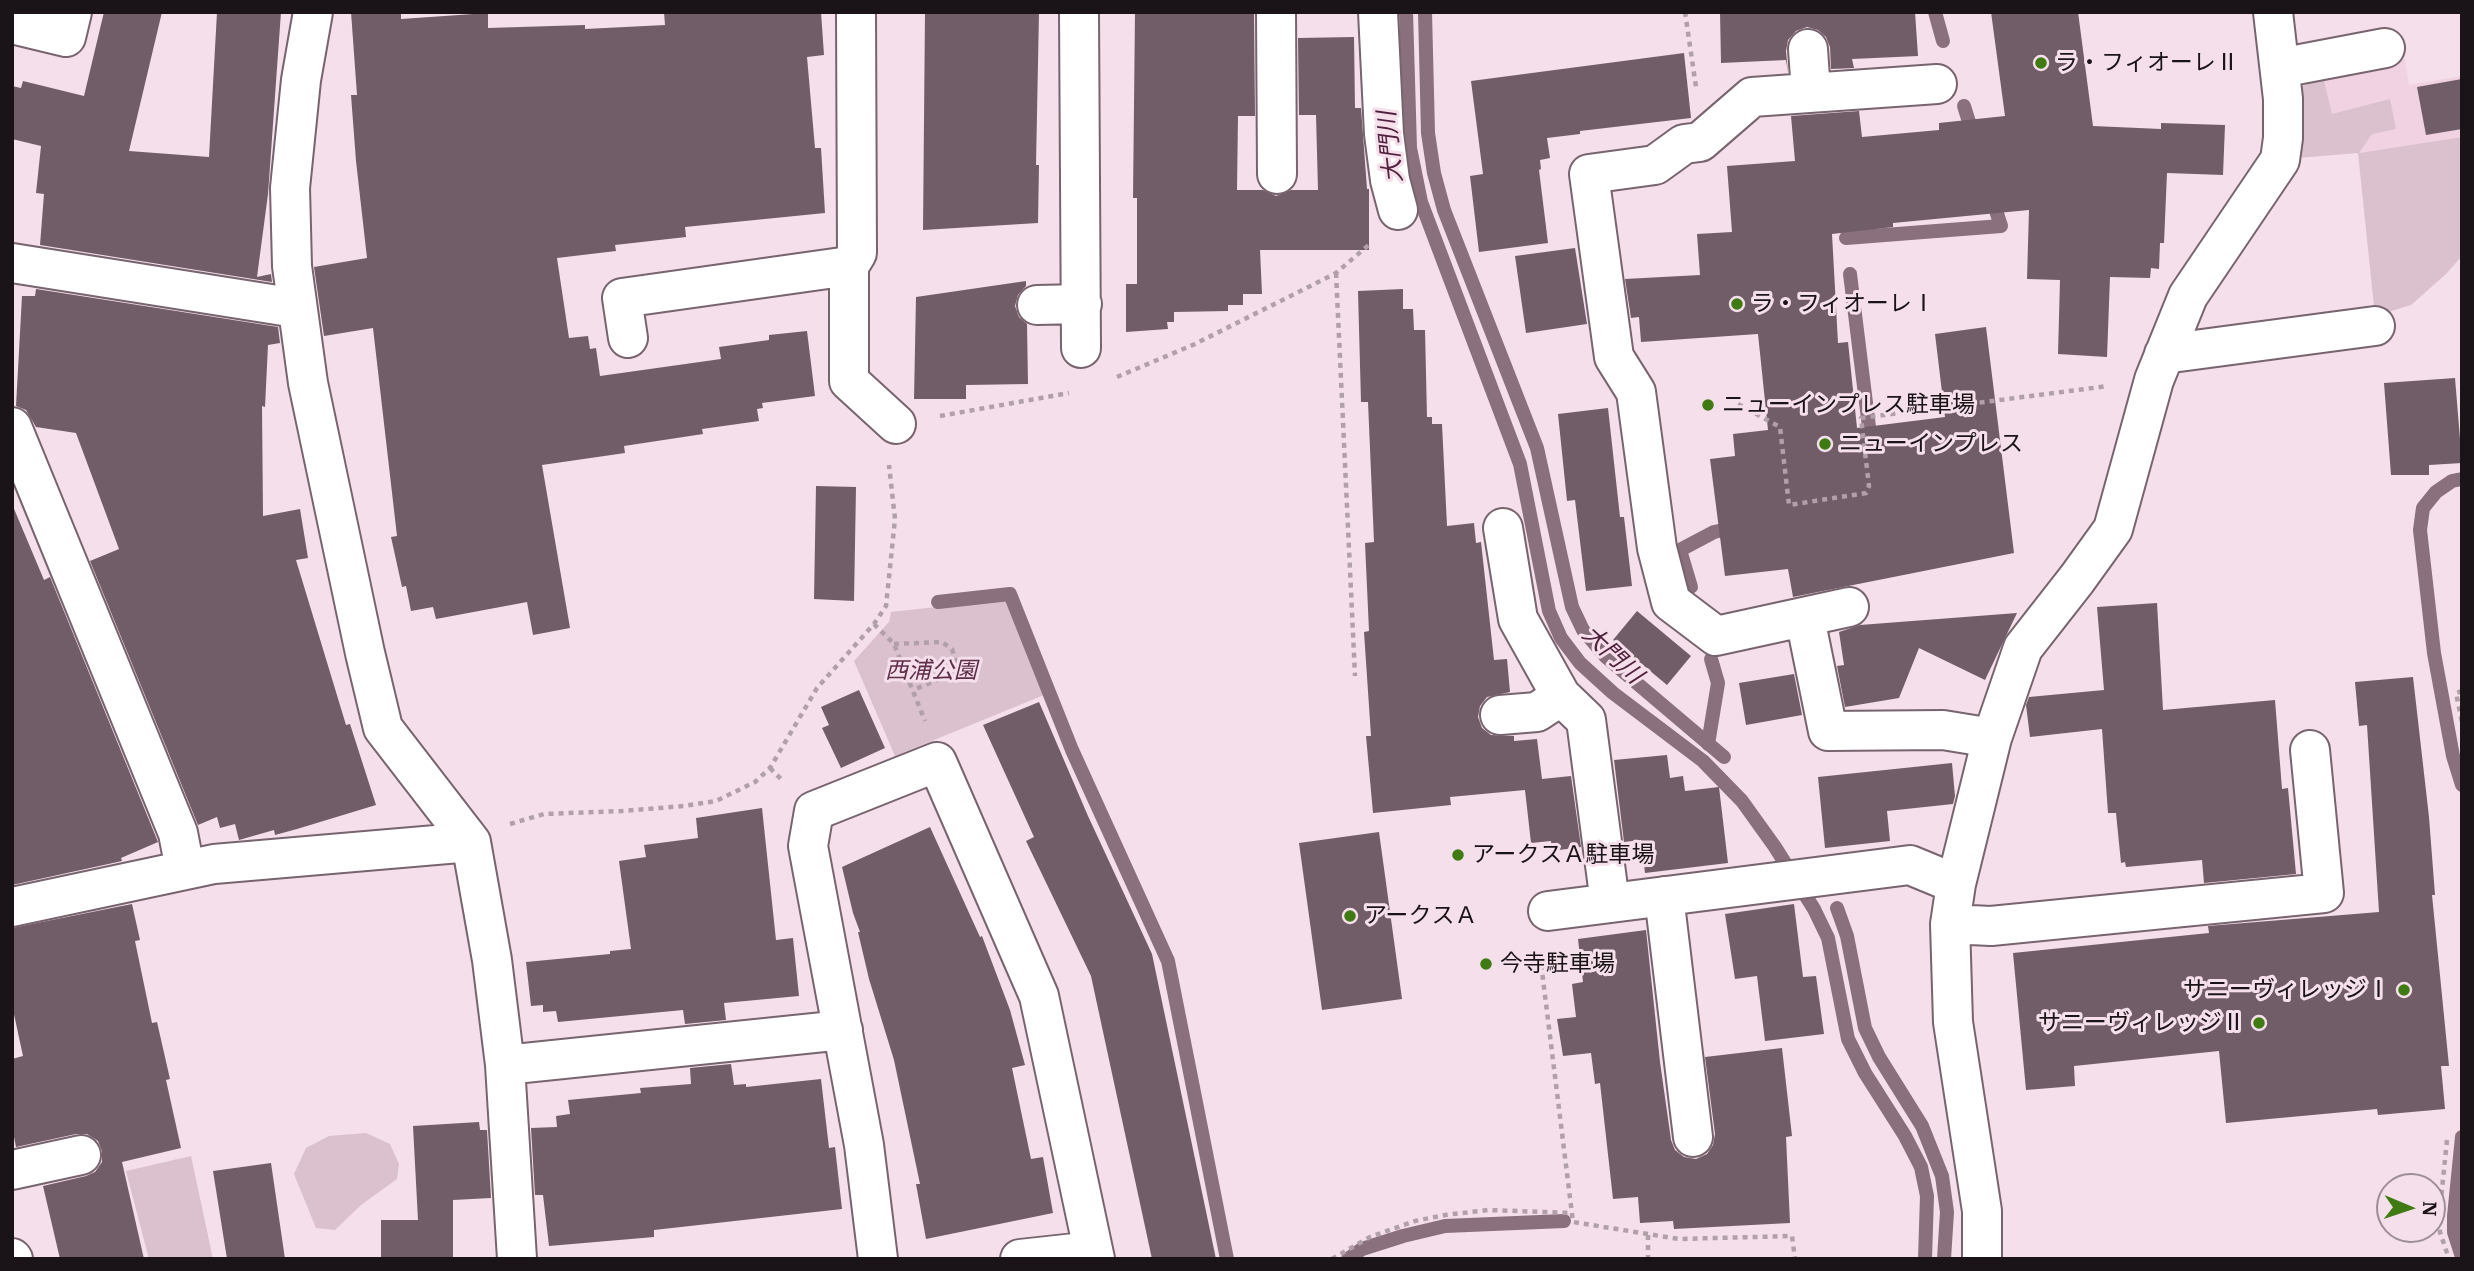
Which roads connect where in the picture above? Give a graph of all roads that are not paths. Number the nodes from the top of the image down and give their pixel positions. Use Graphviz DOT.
graph roads {
  1 [pos="72,12"];
  2 [pos="313,12"];
  3 [pos="856,12"];
  4 [pos="1079,12"];
  5 [pos="1276,12"];
  6 [pos="1378,12"];
  7 [pos="2273,12"];
  8 [pos="12,24"];
  9 [pos="2385,48"];
  10 [pos="1808,49"];
  11 [pos="2280,68"];
  12 [pos="1937,84"];
  13 [pos="1811,92"];
  14 [pos="1277,174"];
  15 [pos="1398,210"];
  16 [pos="12,263"];
  17 [pos="849,266"];
  18 [pos="1082,304"];
  19 [pos="1037,305"];
  20 [pos="296,308"];
  21 [pos="2375,326"];
  22 [pos="628,338"];
  23 [pos="1081,348"];
  24 [pos="2159,367"];
  25 [pos="896,424"];
  26 [pos="12,427"];
  27 [pos="1503,528"];
  28 [pos="1849,607"];
  29 [pos="1805,618"];
  30 [pos="1562,696"];
  31 [pos="1500,715"];
  32 [pos="1992,738"];
  33 [pos="2310,750"];
  34 [pos="471,842"];
  35 [pos="186,869"];
  36 [pos="1956,884"];
  37 [pos="1664,897"];
  38 [pos="1610,903"];
  39 [pos="12,907"];
  40 [pos="1548,911"];
  41 [pos="1950,923"];
  42 [pos="843,1030"];
  43 [pos="505,1065"];
  44 [pos="1693,1137"];
  45 [pos="82,1155"];
  46 [pos="12,1170"];
  47 [pos="1094,1255"];
  48 [pos="517,1259"];
  49 [pos="878,1259"];
  50 [pos="1020,1259"];
  51 [pos="1982,1259"];
  1 -- 8 [label="street"];
  2 -- 20 [label="street"];
  3 -- 17 [label="street"];
  4 -- 18 [label="street"];
  5 -- 14 [label="street"];
  6 -- 15 [label="street"];
  7 -- 11 [label="street"];
  9 -- 11 [label="street"];
  10 -- 13 [label="street"];
  11 -- 24 [label="street"];
  12 -- 13 [label="street"];
  13 -- 29 [label="street"];
  16 -- 20 [label="street"];
  17 -- 22 [label="street"];
  17 -- 25 [label="street"];
  18 -- 19 [label="street"];
  18 -- 23 [label="street"];
  20 -- 34 [label="street"];
  21 -- 24 [label="street"];
  24 -- 32 [label="street"];
  26 -- 35 [label="street"];
  27 -- 30 [label="street"];
  28 -- 29 [label="street"];
  29 -- 32 [label="street"];
  30 -- 31 [label="street"];
  30 -- 38 [label="street"];
  32 -- 36 [label="street"];
  33 -- 41 [label="street"];
  34 -- 35 [label="street"];
  34 -- 43 [label="street"];
  35 -- 39 [label="street"];
  36 -- 37 [label="street"];
  36 -- 41 [label="street"];
  37 -- 38 [label="street"];
  37 -- 44 [label="street"];
  38 -- 40 [label="street"];
  41 -- 51 [label="street"];
  42 -- 43 [label="street"];
  42 -- 47 [label="street"];
  42 -- 49 [label="street"];
  43 -- 48 [label="street"];
  45 -- 46 [label="street"];
  47 -- 50 [label="street"];
}
